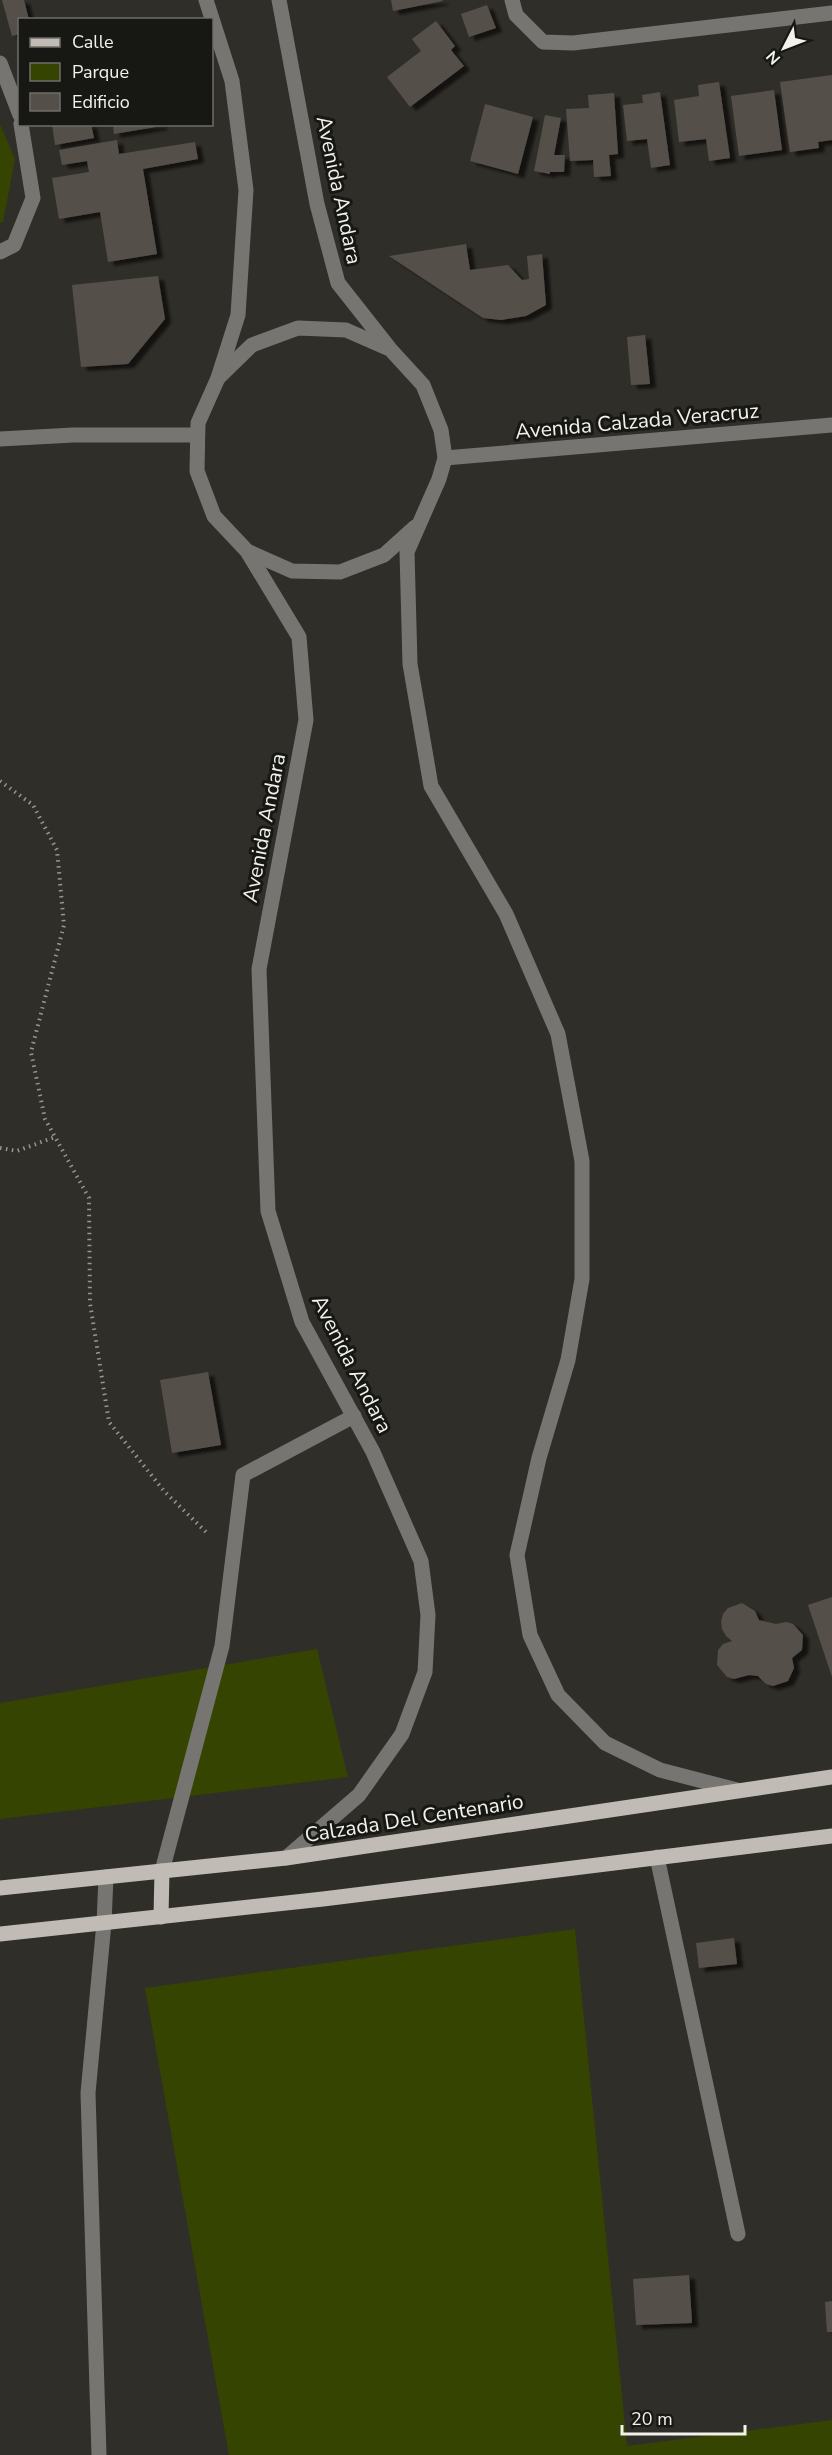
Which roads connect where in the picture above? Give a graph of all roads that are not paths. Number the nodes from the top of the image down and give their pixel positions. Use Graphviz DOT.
graph roads {
  1 [pos="206,0"];
  2 [pos="279,0"];
  3 [pos="512,0"];
  4 [pos="832,13"];
  5 [pos="212,18"];
  6 [pos="213,22"];
  7 [pos="0,63"];
  8 [pos="18,110"];
  9 [pos="21,126"];
  10 [pos="0,252"];
  11 [pos="390,349"];
  12 [pos="218,378"];
  13 [pos="832,425"];
  14 [pos="196,435"];
  15 [pos="0,438"];
  16 [pos="445,458"];
  17 [pos="420,522"];
  18 [pos="247,551"];
  19 [pos="354,1416"];
  20 [pos="832,1777"];
  21 [pos="737,1790"];
  22 [pos="832,1836"];
  23 [pos="657,1857"];
  24 [pos="286,1858"];
  25 [pos="162,1871"];
  26 [pos="106,1877"];
  27 [pos="0,1888"];
  28 [pos="161,1917"];
  29 [pos="104,1923"];
  30 [pos="0,1934"];
  31 [pos="738,2234"];
  32 [pos="99,2455"];
  1 -- 5 [label="street, Avenida Andara"];
  2 -- 11 [label="street, Avenida Andara"];
  3 -- 4 [label="street"];
  6 -- 12 [label="street, Avenida Andara"];
  7 -- 8 [label="street"];
  9 -- 10 [label="street"];
  11 -- 12 [label="street"];
  11 -- 16 [label="street, Avenida Andara"];
  12 -- 14 [label="street, Avenida Andara"];
  13 -- 16 [label="street, Avenida Calzada Veracruz"];
  14 -- 15 [label="street"];
  14 -- 18 [label="street, Avenida Andara"];
  16 -- 17 [label="street, Avenida Andara"];
  17 -- 18 [label="street"];
  17 -- 21 [label="street, Avenida Andara"];
  18 -- 19 [label="street, Avenida Andara"];
  19 -- 24 [label="street, Avenida Andara"];
  19 -- 25 [label="street"];
  20 -- 21 [label="main road, Calzada Del Centenario"];
  21 -- 24 [label="main road, Calzada Del Centenario"];
  22 -- 23 [label="main road"];
  23 -- 28 [label="main road"];
  23 -- 31 [label="street"];
  24 -- 25 [label="main road, Calzada Del Centenario"];
  25 -- 26 [label="main road, Calzada Del Centenario"];
  25 -- 28 [label="main road"];
  26 -- 27 [label="main road, Calzada Del Centenario"];
  26 -- 29 [label="street"];
  28 -- 29 [label="main road"];
  29 -- 30 [label="main road"];
  29 -- 32 [label="street"];
}
